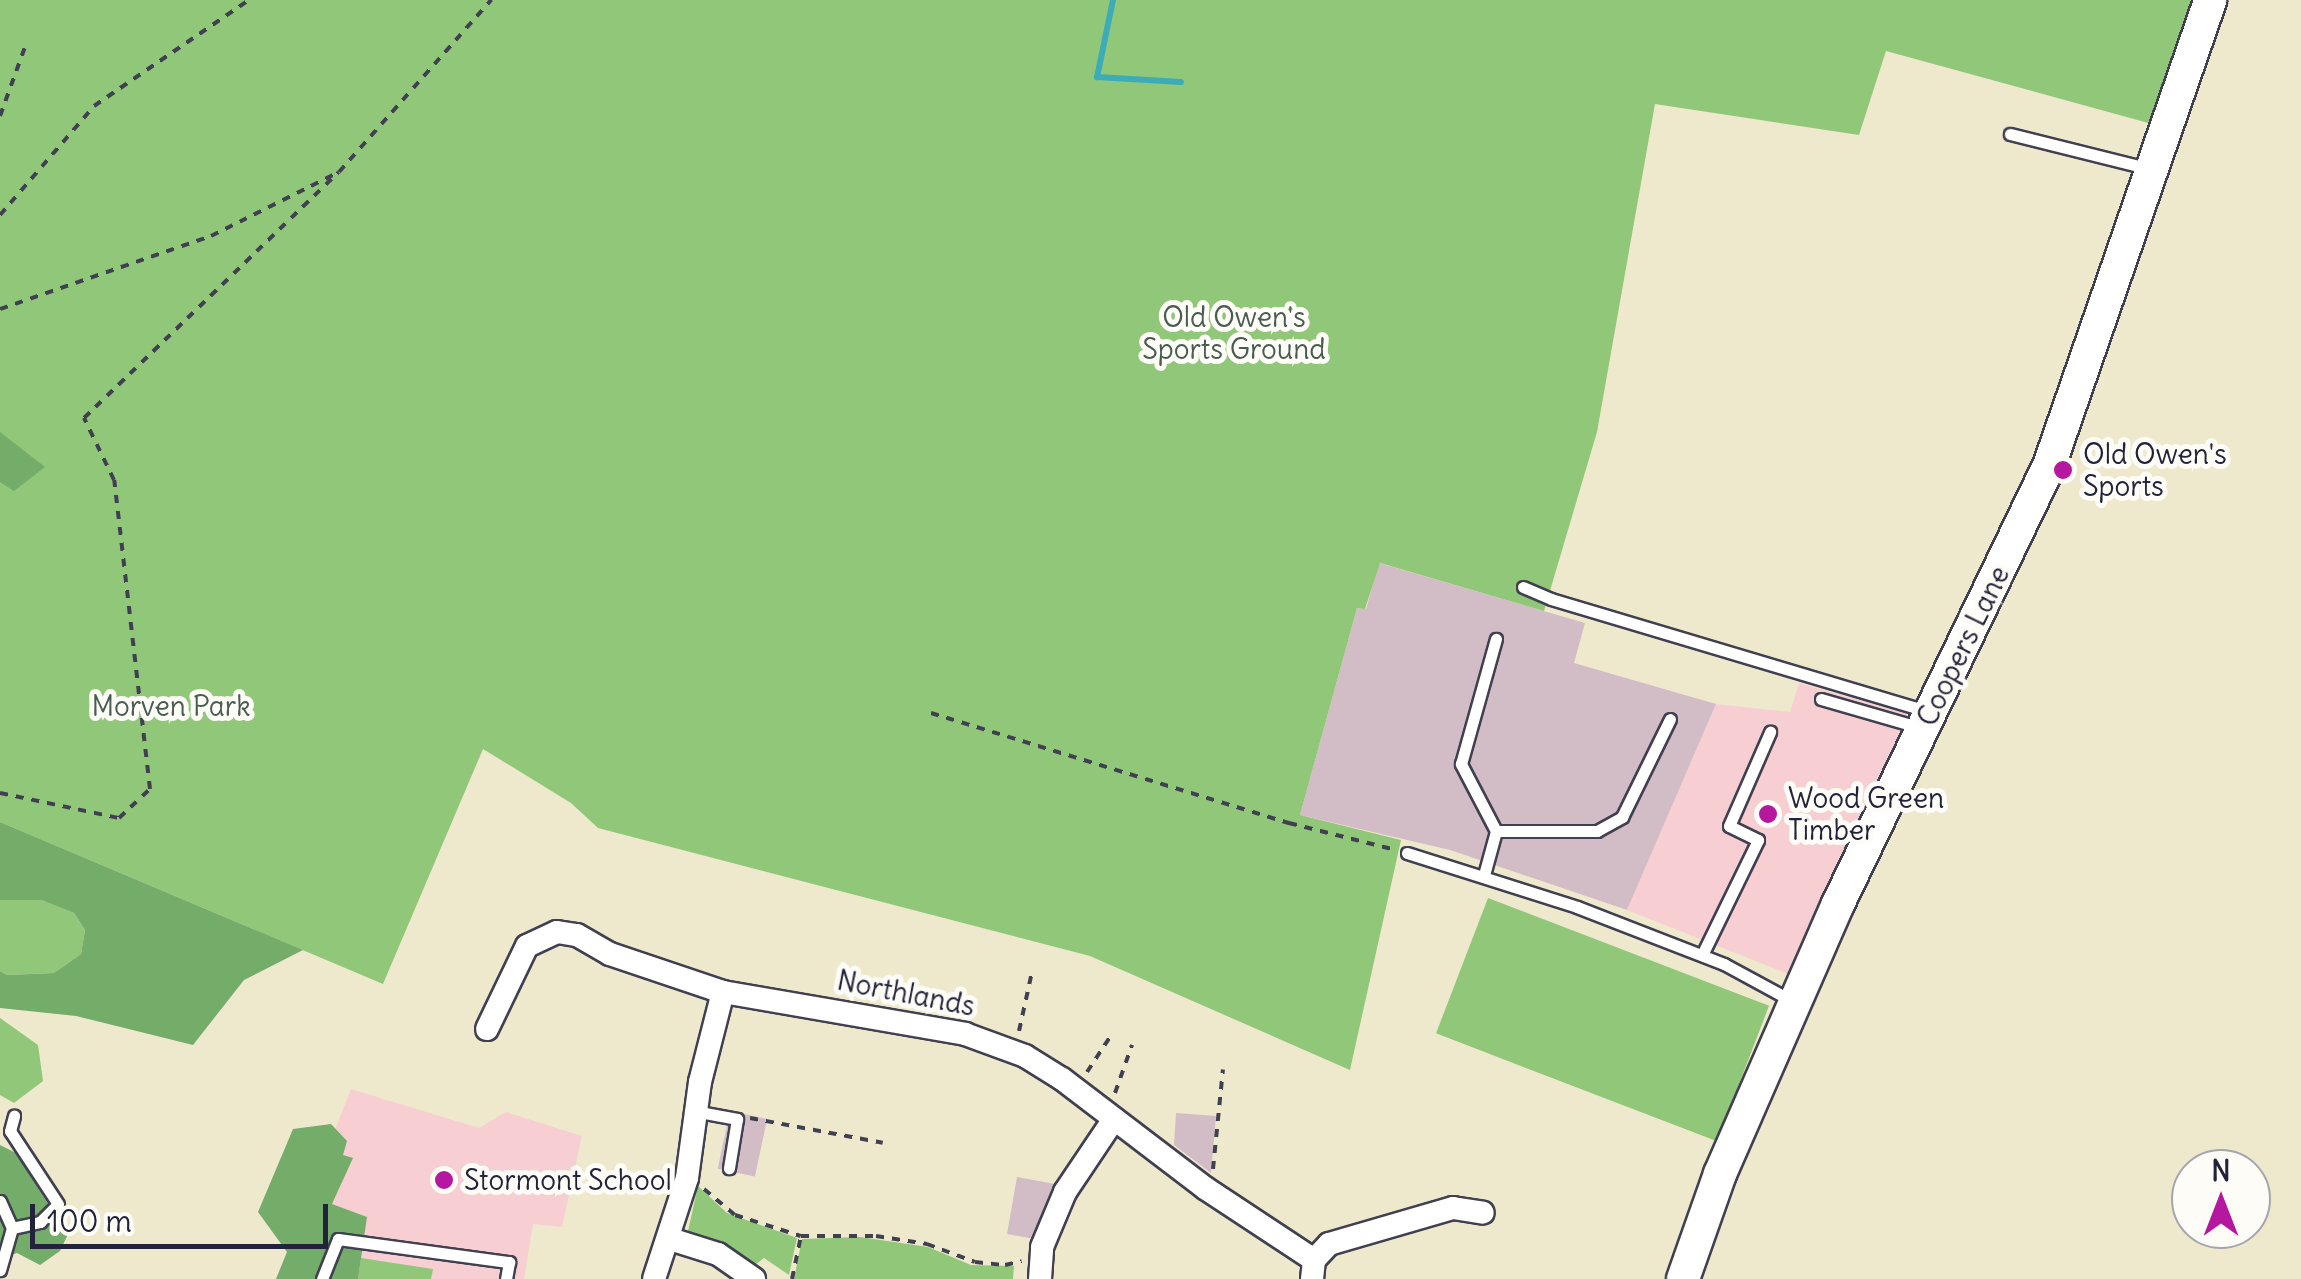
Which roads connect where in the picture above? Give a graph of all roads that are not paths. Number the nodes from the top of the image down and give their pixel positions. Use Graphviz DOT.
graph roads {
  1 [pos="2210,0"];
  2 [pos="2010,134"];
  3 [pos="2150,169"];
  4 [pos="1523,587"];
  5 [pos="1496,639"];
  6 [pos="1821,699"];
  7 [pos="1670,719"];
  8 [pos="1926,720"];
  9 [pos="1770,732"];
  10 [pos="1496,831"];
  11 [pos="1408,853"];
  12 [pos="1484,874"];
  13 [pos="1702,955"];
  14 [pos="723,992"];
  15 [pos="1794,1002"];
  16 [pos="487,1028"];
  17 [pos="694,1111"];
  18 [pos="14,1116"];
  19 [pos="1110,1116"];
  20 [pos="729,1168"];
  21 [pos="0,1201"];
  22 [pos="1483,1213"];
  23 [pos="12,1228"];
  24 [pos="670,1239"];
  25 [pos="1313,1269"];
  26 [pos="0,1270"];
  27 [pos="1040,1270"];
  28 [pos="322,1279"];
  29 [pos="506,1279"];
  30 [pos="654,1279"];
  31 [pos="754,1279"];
  32 [pos="1682,1279"];
  1 -- 3 [label="main road, Coopers Lane"];
  2 -- 3 [label="lane"];
  3 -- 8 [label="main road, Coopers Lane"];
  4 -- 8 [label="lane"];
  5 -- 10 [label="lane"];
  6 -- 8 [label="lane"];
  7 -- 10 [label="lane"];
  8 -- 15 [label="main road, Coopers Lane"];
  9 -- 13 [label="lane"];
  10 -- 12 [label="lane"];
  11 -- 12 [label="lane"];
  12 -- 13 [label="lane"];
  13 -- 15 [label="lane"];
  14 -- 16 [label="street, Northlands"];
  14 -- 17 [label="street"];
  14 -- 19 [label="street, Northlands"];
  15 -- 32 [label="main road, Coopers Lane"];
  17 -- 20 [label="lane"];
  17 -- 24 [label="street"];
  18 -- 23 [label="lane"];
  19 -- 25 [label="street, Northlands"];
  19 -- 27 [label="street"];
  21 -- 23 [label="lane"];
  22 -- 25 [label="street"];
  23 -- 26 [label="lane"];
  24 -- 30 [label="street"];
  24 -- 31 [label="street"];
  28 -- 29 [label="lane"];
}
